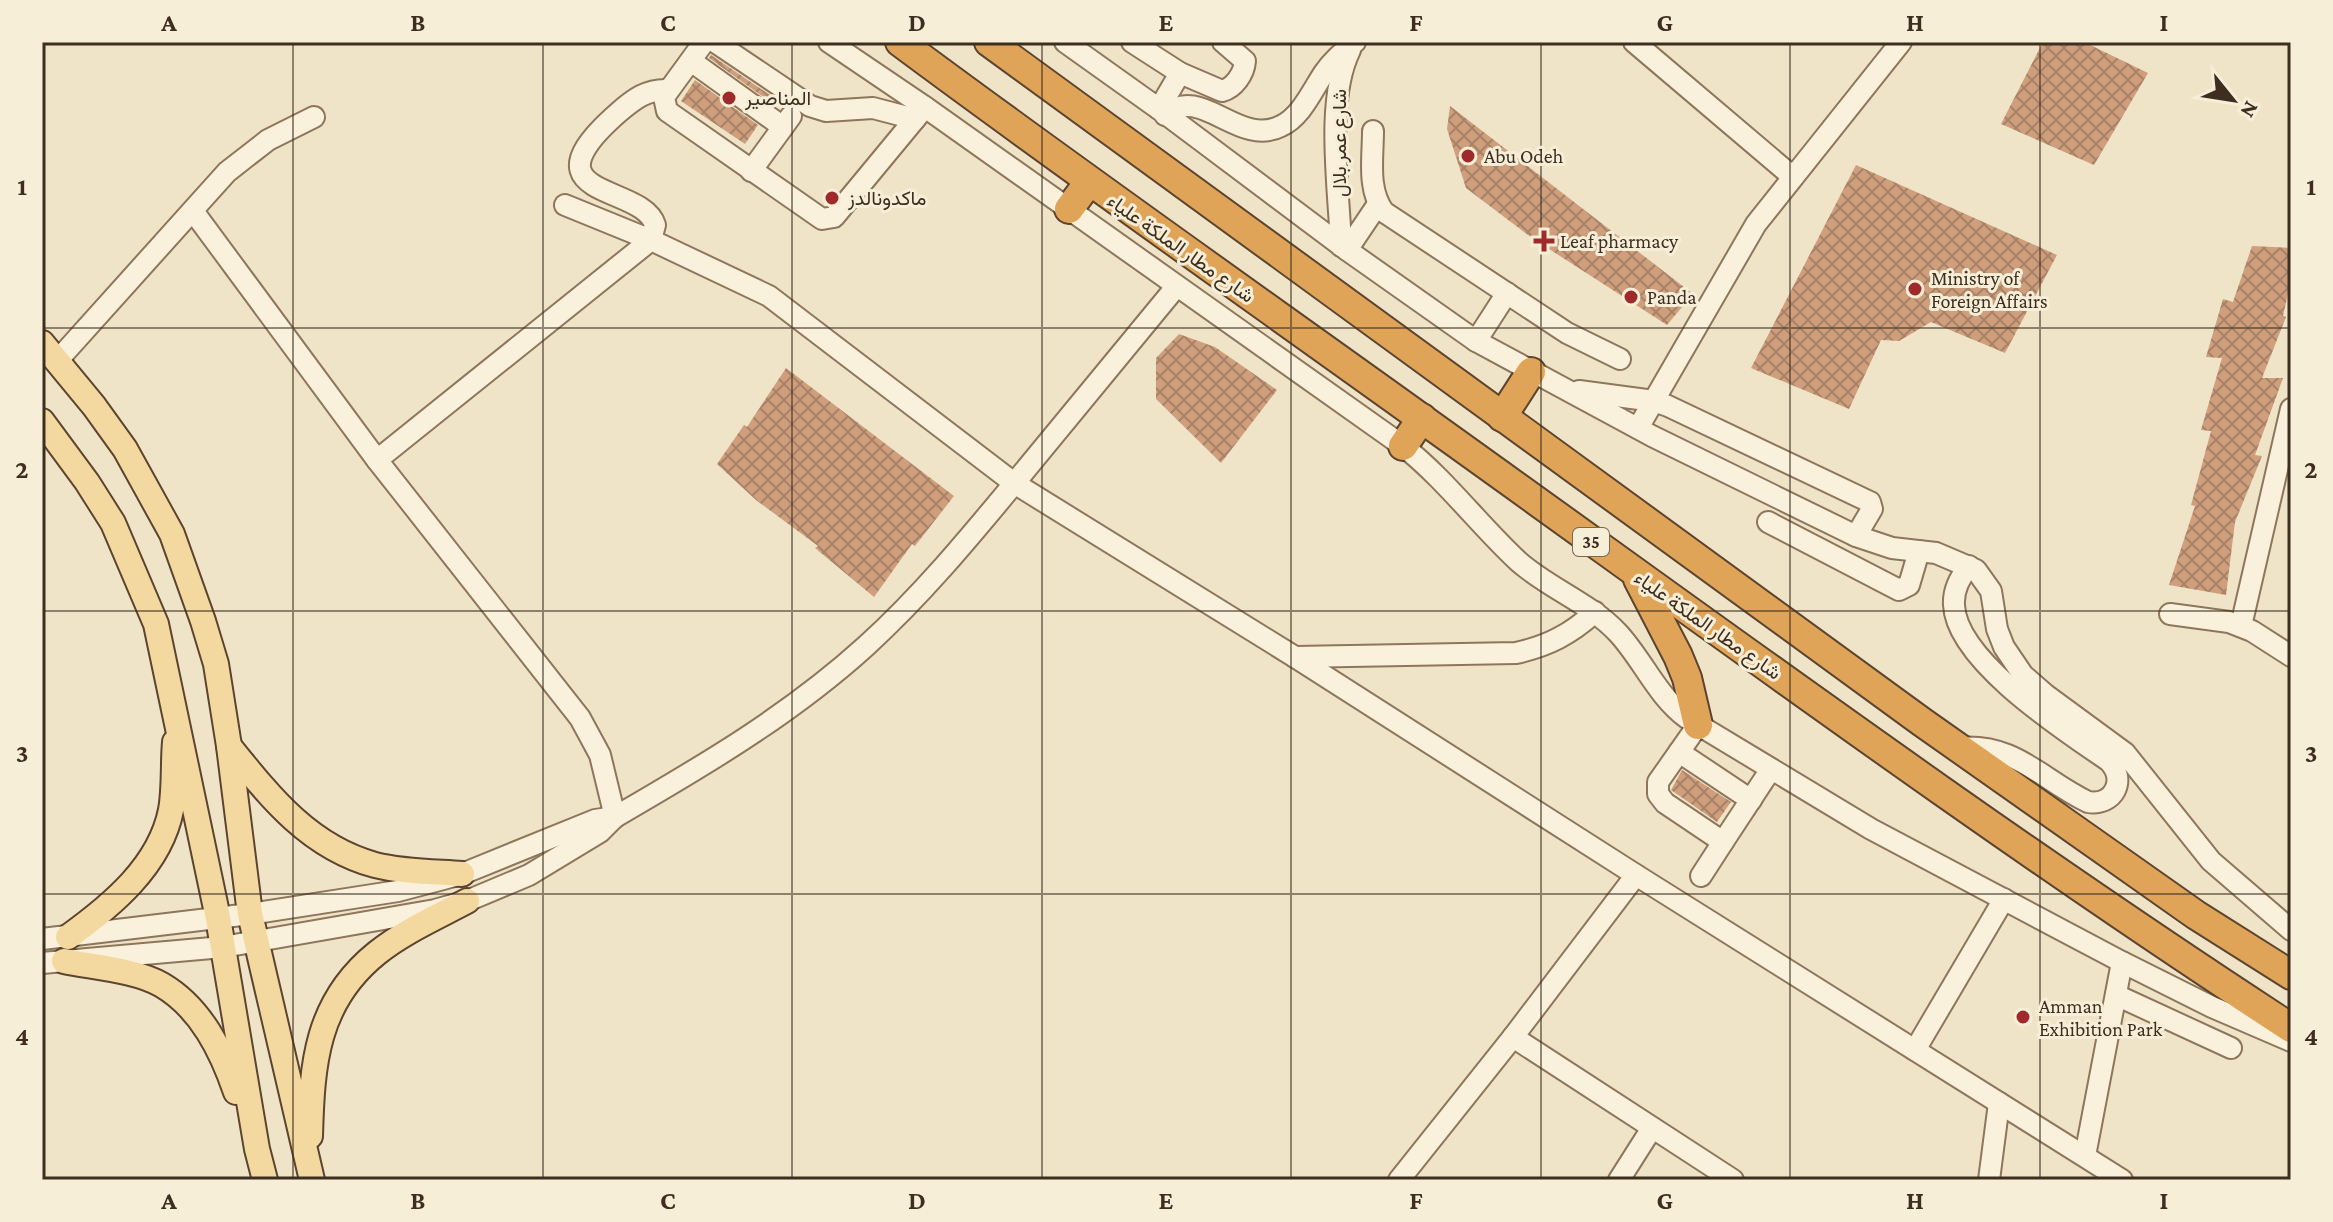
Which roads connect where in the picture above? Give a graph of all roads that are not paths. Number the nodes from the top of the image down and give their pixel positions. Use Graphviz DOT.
graph roads {
  1 [pos="704,42"];
  2 [pos="715,42"];
  3 [pos="829,42"];
  4 [pos="900,42"];
  5 [pos="989,42"];
  6 [pos="1065,42"];
  7 [pos="1132,42"];
  8 [pos="1223,42"];
  9 [pos="1354,42"];
  10 [pos="1634,42"];
  11 [pos="1901,42"];
  12 [pos="1085,50"];
  13 [pos="691,61"];
  14 [pos="1180,73"];
  15 [pos="668,90"];
  16 [pos="801,103"];
  17 [pos="1162,112"];
  18 [pos="920,113"];
  19 [pos="314,117"];
  20 [pos="783,127"];
  21 [pos="1373,131"];
  22 [pos="751,171"];
  23 [pos="1793,177"];
  24 [pos="1089,182"];
  25 [pos="1378,204"];
  26 [pos="565,205"];
  27 [pos="1069,209"];
  28 [pos="193,211"];
  29 [pos="651,240"];
  30 [pos="1344,248"];
  31 [pos="1176,287"];
  32 [pos="1507,293"];
  33 [pos="1476,341"];
  34 [pos="49,352"];
  35 [pos="1620,359"];
  36 [pos="1531,372"];
  37 [pos="1563,389"];
  38 [pos="1661,404"];
  39 [pos="2291,409"];
  40 [pos="1502,417"];
  41 [pos="1422,418"];
  42 [pos="42,421"];
  43 [pos="1645,432"];
  44 [pos="1403,446"];
  45 [pos="377,460"];
  46 [pos="1014,483"];
  47 [pos="1768,522"];
  48 [pos="1856,536"];
  49 [pos="1877,544"];
  50 [pos="1919,551"];
  51 [pos="1969,566"];
  52 [pos="1864,572"];
  53 [pos="1636,575"];
  54 [pos="1595,612"];
  55 [pos="2170,614"];
  56 [pos="2241,626"];
  57 [pos="2291,656"];
  58 [pos="1295,657"];
  59 [pos="178,716"];
  60 [pos="1698,725"];
  61 [pos="229,746"];
  62 [pos="1958,748"];
  63 [pos="1679,752"];
  64 [pos="1771,769"];
  65 [pos="1751,800"];
  66 [pos="615,817"];
  67 [pos="1723,842"];
  68 [pos="462,874"];
  69 [pos="1636,875"];
  70 [pos="1701,876"];
  71 [pos="2004,899"];
  72 [pos="467,901"];
  73 [pos="250,914"];
  74 [pos="218,918"];
  75 [pos="2291,930"];
  76 [pos="42,939"];
  77 [pos="256,942"];
  78 [pos="223,947"];
  79 [pos="58,954"];
  80 [pos="2122,962"];
  81 [pos="2291,975"];
  82 [pos="2116,995"];
  83 [pos="2291,1028"];
  84 [pos="1513,1037"];
  85 [pos="2291,1041"];
  86 [pos="2231,1048"];
  87 [pos="1915,1050"];
  88 [pos="1999,1103"];
  89 [pos="1652,1128"];
  90 [pos="257,1149"];
  91 [pos="2085,1156"];
  92 [pos="311,1177"];
  93 [pos="265,1180"];
  94 [pos="1399,1180"];
  95 [pos="1619,1180"];
  96 [pos="1733,1180"];
  97 [pos="1989,1180"];
  98 [pos="2122,1180"];
  1 -- 13 [label="street"];
  2 -- 16 [label="street"];
  3 -- 18 [label="street"];
  4 -- 24 [label="highway, شارع مطار الملكة علياء / 35"];
  5 -- 40 [label="highway, 35"];
  6 -- 12 [label="street"];
  7 -- 14 [label="street"];
  8 -- 14 [label="street"];
  9 -- 17 [label="street, شارع عمر بلال"];
  9 -- 30 [label="street, شارع عمر بلال"];
  10 -- 23 [label="street"];
  11 -- 23 [label="street"];
  12 -- 17 [label="street"];
  13 -- 15 [label="street"];
  13 -- 20 [label="street"];
  14 -- 17 [label="street"];
  15 -- 22 [label="street"];
  15 -- 29 [label="street"];
  16 -- 18 [label="street"];
  16 -- 20 [label="street"];
  17 -- 30 [label="street"];
  18 -- 22 [label="street"];
  18 -- 27 [label="street"];
  19 -- 28 [label="street"];
  20 -- 22 [label="street"];
  21 -- 25 [label="street"];
  23 -- 38 [label="street"];
  24 -- 27 [label="highway"];
  24 -- 41 [label="highway, شارع مطار الملكة علياء / 35"];
  25 -- 30 [label="street"];
  25 -- 32 [label="street"];
  26 -- 29 [label="street"];
  27 -- 31 [label="street"];
  28 -- 34 [label="street"];
  28 -- 45 [label="street"];
  29 -- 45 [label="street"];
  29 -- 46 [label="street"];
  30 -- 33 [label="street"];
  31 -- 44 [label="street"];
  31 -- 46 [label="street"];
  32 -- 33 [label="street"];
  32 -- 35 [label="street"];
  33 -- 36 [label="street"];
  34 -- 61 [label="main road"];
  36 -- 37 [label="street"];
  36 -- 40 [label="highway"];
  37 -- 38 [label="street"];
  37 -- 43 [label="street"];
  38 -- 43 [label="street"];
  38 -- 48 [label="street"];
  39 -- 56 [label="street"];
  40 -- 62 [label="highway, 35"];
  41 -- 44 [label="highway"];
  41 -- 53 [label="highway, شارع مطار الملكة علياء / 35"];
  42 -- 59 [label="main road"];
  43 -- 48 [label="street"];
  44 -- 54 [label="street"];
  45 -- 66 [label="street"];
  46 -- 58 [label="street"];
  46 -- 66 [label="street"];
  47 -- 52 [label="street"];
  48 -- 49 [label="street"];
  49 -- 50 [label="street"];
  49 -- 52 [label="street"];
  50 -- 51 [label="street"];
  50 -- 52 [label="street"];
  51 -- 62 [label="street"];
  51 -- 75 [label="street"];
  53 -- 60 [label="highway"];
  53 -- 83 [label="highway, شارع مطار الملكة علياء / 35"];
  54 -- 58 [label="street"];
  54 -- 60 [label="street"];
  55 -- 56 [label="street"];
  56 -- 57 [label="street"];
  58 -- 69 [label="street"];
  59 -- 74 [label="main road"];
  59 -- 79 [label="main road"];
  60 -- 63 [label="street"];
  60 -- 64 [label="street"];
  61 -- 68 [label="main road"];
  61 -- 73 [label="main road"];
  62 -- 81 [label="highway, 35"];
  63 -- 65 [label="street"];
  63 -- 67 [label="street"];
  64 -- 65 [label="street"];
  64 -- 71 [label="street"];
  65 -- 67 [label="street"];
  66 -- 68 [label="street"];
  66 -- 72 [label="street"];
  67 -- 70 [label="street"];
  68 -- 73 [label="street"];
  69 -- 84 [label="street"];
  69 -- 87 [label="street"];
  71 -- 80 [label="street"];
  71 -- 87 [label="street"];
  72 -- 77 [label="street"];
  72 -- 92 [label="main road"];
  73 -- 74 [label="street"];
  73 -- 77 [label="main road"];
  74 -- 78 [label="main road"];
  74 -- 79 [label="street"];
  76 -- 79 [label="street"];
  77 -- 78 [label="street"];
  77 -- 92 [label="main road"];
  78 -- 79 [label="street"];
  78 -- 90 [label="main road"];
  79 -- 90 [label="main road"];
  80 -- 82 [label="street"];
  80 -- 85 [label="street"];
  82 -- 86 [label="street"];
  82 -- 91 [label="street"];
  84 -- 89 [label="street"];
  84 -- 94 [label="street"];
  87 -- 88 [label="street"];
  88 -- 91 [label="street"];
  88 -- 97 [label="street"];
  89 -- 95 [label="street"];
  89 -- 96 [label="street"];
  90 -- 93 [label="main road"];
  91 -- 98 [label="street"];
}
